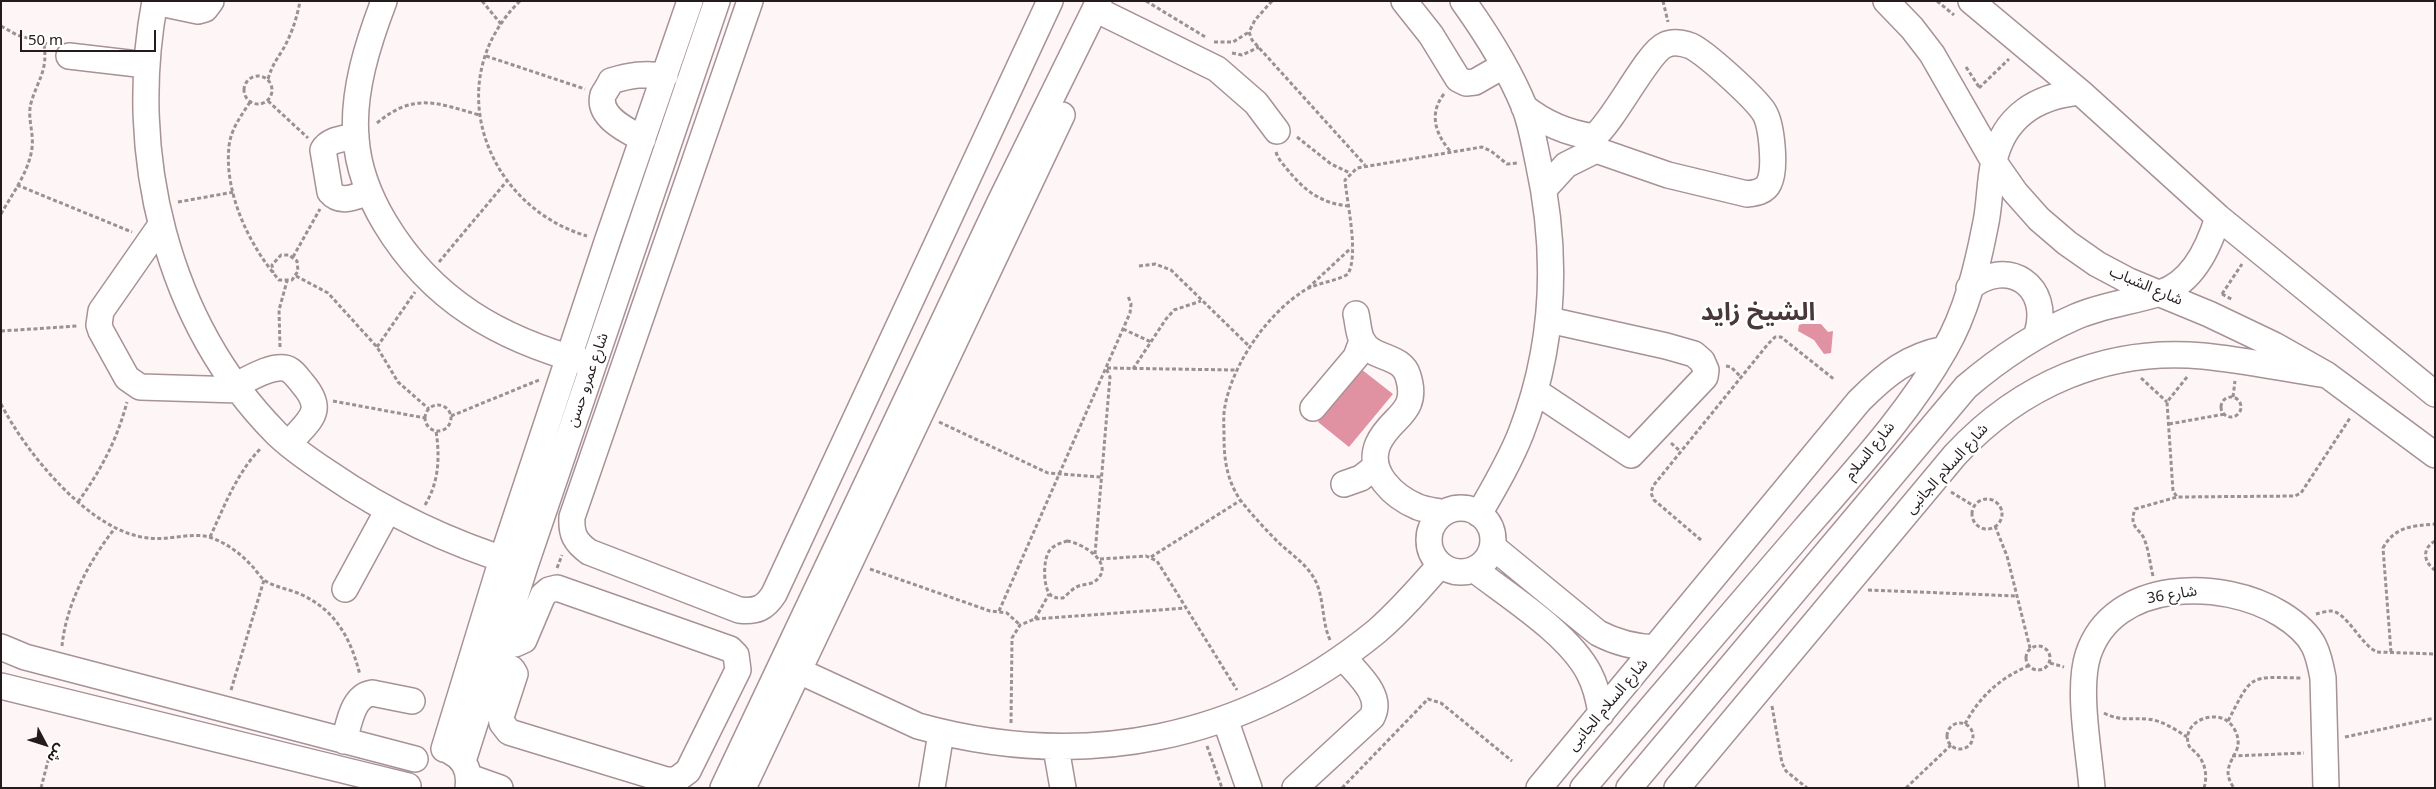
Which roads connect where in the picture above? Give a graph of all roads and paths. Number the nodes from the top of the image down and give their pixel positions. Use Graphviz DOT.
graph roads {
  1 [pos="211,1"];
  2 [pos="300,1"];
  3 [pos="384,1"];
  4 [pos="482,1"];
  5 [pos="520,1"];
  6 [pos="690,1"];
  7 [pos="717,1"];
  8 [pos="750,1"];
  9 [pos="1050,1"];
  10 [pos="1146,1"];
  11 [pos="1272,1"];
  12 [pos="1404,1"];
  13 [pos="1886,1"];
  14 [pos="1971,1"];
  15 [pos="155,2"];
  16 [pos="1472,5"];
  17 [pos="1105,6"];
  18 [pos="501,24"];
  19 [pos="1,26"];
  20 [pos="1249,32"];
  21 [pos="1214,42"];
  22 [pos="2022,43"];
  23 [pos="44,44"];
  24 [pos="1220,46"];
  25 [pos="1259,47"];
  26 [pos="1225,50"];
  27 [pos="69,56"];
  28 [pos="486,56"];
  29 [pos="146,65"];
  30 [pos="1503,66"];
  31 [pos="665,76"];
  32 [pos="268,79"];
  33 [pos="1458,79"];
  34 [pos="2080,92"];
  35 [pos="603,96"];
  36 [pos="1960,100"];
  37 [pos="268,101"];
  38 [pos="250,102"];
  39 [pos="654,107"];
  40 [pos="1524,107"];
  41 [pos="679,114"];
  42 [pos="479,115"];
  43 [pos="1277,131"];
  44 [pos="356,136"];
  45 [pos="643,139"];
  46 [pos="1595,144"];
  47 [pos="323,150"];
  48 [pos="1451,152"];
  49 [pos="1539,162"];
  50 [pos="1994,162"];
  51 [pos="1366,166"];
  52 [pos="1350,173"];
  53 [pos="506,182"];
  54 [pos="17,185"];
  55 [pos="1544,188"];
  56 [pos="234,192"];
  57 [pos="330,192"];
  58 [pos="369,192"];
  59 [pos="1348,206"];
  60 [pos="1,214"];
  61 [pos="2218,217"];
  62 [pos="156,224"];
  63 [pos="607,242"];
  64 [pos="2254,246"];
  65 [pos="1352,248"];
  66 [pos="293,257"];
  67 [pos="1139,266"];
  68 [pos="273,273"];
  69 [pos="296,276"];
  70 [pos="426,277"];
  71 [pos="974,279"];
  72 [pos="287,281"];
  73 [pos="1969,288"];
  74 [pos="1305,290"];
  75 [pos="2161,293"];
  76 [pos="1128,296"];
  77 [pos="1202,301"];
  78 [pos="2238,302"];
  79 [pos="2216,304"];
  80 [pos="1356,314"];
  81 [pos="1549,320"];
  82 [pos="99,325"];
  83 [pos="1123,329"];
  84 [pos="1,331"];
  85 [pos="2037,334"];
  86 [pos="1151,342"];
  87 [pos="1250,346"];
  88 [pos="377,347"];
  89 [pos="1369,348"];
  90 [pos="1945,349"];
  91 [pos="2203,356"];
  92 [pos="2119,360"];
  93 [pos="567,363"];
  94 [pos="593,364"];
  95 [pos="286,368"];
  96 [pos="1106,368"];
  97 [pos="1133,370"];
  98 [pos="1236,370"];
  99 [pos="622,372"];
  100 [pos="2327,375"];
  101 [pos="1835,380"];
  102 [pos="132,383"];
  103 [pos="238,387"];
  104 [pos="1535,391"];
  105 [pos="2435,394"];
  106 [pos="2361,400"];
  107 [pos="2167,402"];
  108 [pos="1,404"];
  109 [pos="316,404"];
  110 [pos="1313,408"];
  111 [pos="429,409"];
  112 [pos="921,414"];
  113 [pos="2225,414"];
  114 [pos="451,416"];
  115 [pos="425,418"];
  116 [pos="2169,424"];
  117 [pos="436,431"];
  118 [pos="1928,432"];
  119 [pos="283,439"];
  120 [pos="2433,444"];
  121 [pos="1955,455"];
  122 [pos="1375,467"];
  123 [pos="881,476"];
  124 [pos="1058,476"];
  125 [pos="1101,477"];
  126 [pos="1934,481"];
  127 [pos="1344,484"];
  128 [pos="2176,497"];
  129 [pos="1241,500"];
  130 [pos="78,502"];
  131 [pos="1974,506"];
  132 [pos="388,510"];
  133 [pos="1444,513"];
  134 [pos="1479,514"];
  135 [pos="410,522"];
  136 [pos="2435,524"];
  137 [pos="1995,526"];
  138 [pos="116,527"];
  139 [pos="572,531"];
  140 [pos="210,537"];
  141 [pos="1701,540"];
  142 [pos="2435,541"];
  143 [pos="1492,547"];
  144 [pos="1095,554"];
  145 [pos="1151,556"];
  146 [pos="1100,559"];
  147 [pos="514,562"];
  148 [pos="852,562"];
  149 [pos="1440,565"];
  150 [pos="1475,570"];
  151 [pos="2435,570"];
  152 [pos="264,580"];
  153 [pos="346,589"];
  154 [pos="1842,589"];
  155 [pos="549,590"];
  156 [pos="1049,594"];
  157 [pos="2017,596"];
  158 [pos="2157,596"];
  159 [pos="1186,608"];
  160 [pos="999,611"];
  161 [pos="1035,619"];
  162 [pos="2289,619"];
  163 [pos="1581,622"];
  164 [pos="1020,625"];
  165 [pos="1565,641"];
  166 [pos="1,647"];
  167 [pos="1655,648"];
  168 [pos="2030,648"];
  169 [pos="498,651"];
  170 [pos="2390,652"];
  171 [pos="2435,654"];
  172 [pos="1343,657"];
  173 [pos="60,666"];
  174 [pos="2028,666"];
  175 [pos="792,667"];
  176 [pos="1767,678"];
  177 [pos="2322,678"];
  178 [pos="1,686"];
  179 [pos="365,694"];
  180 [pos="2084,694"];
  181 [pos="412,701"];
  182 [pos="224,709"];
  183 [pos="1250,710"];
  184 [pos="1601,714"];
  185 [pos="2435,718"];
  186 [pos="1225,719"];
  187 [pos="2228,721"];
  188 [pos="1965,724"];
  189 [pos="1201,728"];
  190 [pos="941,732"];
  191 [pos="2187,737"];
  192 [pos="344,741"];
  193 [pos="1011,745"];
  194 [pos="1951,745"];
  195 [pos="2325,747"];
  196 [pos="1056,748"];
  197 [pos="50,753"];
  198 [pos="2232,756"];
  199 [pos="415,759"];
  200 [pos="1512,762"];
  201 [pos="461,769"];
  202 [pos="1585,786"];
  203 [pos="408,787"];
  204 [pos="41,788"];
  205 [pos="500,788"];
  206 [pos="723,788"];
  207 [pos="743,788"];
  208 [pos="932,788"];
  209 [pos="1063,788"];
  210 [pos="1222,788"];
  211 [pos="1249,788"];
  212 [pos="1295,788"];
  213 [pos="1342,788"];
  214 [pos="1539,788"];
  215 [pos="1620,788"];
  216 [pos="1629,788"];
  217 [pos="1677,788"];
  218 [pos="1807,788"];
  219 [pos="1906,788"];
  220 [pos="2092,788"];
  221 [pos="2204,788"];
  222 [pos="2234,788"];
  223 [pos="2326,788"];
  1 -- 15 [label="street"];
  2 -- 32 [label="path"];
  3 -- 44 [label="street"];
  4 -- 18 [label="path"];
  5 -- 18 [label="path"];
  6 -- 31 [label="street, شارع عمرو حسن"];
  7 -- 41 [label="street, شارع عمرو حسن"];
  8 -- 99 [label="street"];
  9 -- 139 [label="street"];
  10 -- 21 [label="path"];
  11 -- 20 [label="path"];
  12 -- 33 [label="street"];
  13 -- 36 [label="street, شارع الشباب"];
  14 -- 22 [label="street"];
  15 -- 29 [label="street"];
  16 -- 30 [label="street"];
  17 -- 43 [label="street"];
  17 -- 71 [label="street"];
  18 -- 28 [label="path"];
  19 -- 23 [label="path"];
  20 -- 21 [label="path"];
  20 -- 25 [label="path"];
  21 -- 24 [label="path"];
  22 -- 34 [label="street"];
  22 -- 36 [label="path"];
  23 -- 27 [label="path"];
  23 -- 54 [label="path"];
  25 -- 26 [label="path"];
  25 -- 51 [label="path"];
  27 -- 29 [label="street"];
  28 -- 35 [label="path"];
  28 -- 42 [label="path"];
  29 -- 62 [label="street"];
  30 -- 33 [label="street"];
  30 -- 40 [label="street"];
  31 -- 35 [label="street"];
  31 -- 39 [label="street, شارع عمرو حسن"];
  32 -- 37 [label="path"];
  32 -- 38 [label="path"];
  33 -- 48 [label="path"];
  34 -- 50 [label="street, شارع السلام"];
  34 -- 61 [label="street"];
  35 -- 45 [label="street"];
  36 -- 50 [label="street, شارع الشباب"];
  37 -- 38 [label="path"];
  37 -- 47 [label="path"];
  38 -- 56 [label="path"];
  39 -- 41 [label="street"];
  39 -- 45 [label="street, شارع عمرو حسن"];
  40 -- 46 [label="street"];
  40 -- 49 [label="street"];
  41 -- 94 [label="street, شارع عمرو حسن"];
  42 -- 44 [label="path"];
  42 -- 53 [label="path"];
  43 -- 52 [label="path"];
  43 -- 59 [label="path"];
  44 -- 47 [label="street"];
  44 -- 58 [label="street"];
  45 -- 63 [label="street, شارع عمرو حسن"];
  46 -- 46 [label="street"];
  46 -- 55 [label="street"];
  47 -- 57 [label="street"];
  48 -- 49 [label="path"];
  48 -- 51 [label="path"];
  49 -- 55 [label="street"];
  50 -- 73 [label="street, شارع السلام"];
  50 -- 75 [label="street, شارع الشباب"];
  51 -- 52 [label="path"];
  52 -- 59 [label="path"];
  53 -- 63 [label="path"];
  53 -- 70 [label="path"];
  54 -- 60 [label="path"];
  54 -- 62 [label="path"];
  55 -- 81 [label="street"];
  56 -- 62 [label="path"];
  56 -- 68 [label="path"];
  57 -- 58 [label="street"];
  57 -- 66 [label="path"];
  58 -- 70 [label="street"];
  59 -- 65 [label="path"];
  61 -- 64 [label="street"];
  61 -- 75 [label="street"];
  62 -- 82 [label="street"];
  62 -- 103 [label="street"];
  63 -- 93 [label="street, شارع عمرو حسن"];
  64 -- 79 [label="path"];
  64 -- 105 [label="street"];
  65 -- 74 [label="path"];
  65 -- 74 [label="path"];
  66 -- 68 [label="path"];
  66 -- 69 [label="path"];
  67 -- 77 [label="path"];
  68 -- 72 [label="path"];
  69 -- 72 [label="path"];
  69 -- 88 [label="path"];
  70 -- 88 [label="path"];
  70 -- 93 [label="street"];
  71 -- 112 [label="street"];
  71 -- 123 [label="street"];
  72 -- 95 [label="path"];
  73 -- 85 [label="street"];
  73 -- 90 [label="street, شارع السلام"];
  74 -- 87 [label="path"];
  75 -- 79 [label="street, شارع الشباب"];
  75 -- 85 [label="street"];
  76 -- 83 [label="path"];
  77 -- 86 [label="path"];
  77 -- 87 [label="path"];
  78 -- 79 [label="path"];
  79 -- 100 [label="street, شارع الشباب"];
  80 -- 89 [label="street"];
  81 -- 104 [label="street"];
  81 -- 104 [label="street"];
  82 -- 84 [label="path"];
  82 -- 102 [label="street"];
  83 -- 86 [label="path"];
  83 -- 96 [label="path"];
  85 -- 118 [label="street"];
  86 -- 97 [label="path"];
  87 -- 98 [label="path"];
  88 -- 111 [label="path"];
  89 -- 110 [label="street"];
  89 -- 122 [label="street"];
  90 -- 167 [label="street, شارع السلام الجانبى"];
  90 -- 202 [label="street, شارع السلام"];
  91 -- 92 [label="street, شارع السلام الجانبى"];
  91 -- 100 [label="street, شارع السلام الجانبى"];
  91 -- 107 [label="path"];
  92 -- 107 [label="path"];
  92 -- 121 [label="street, شارع السلام الجانبى"];
  93 -- 94 [label="street"];
  93 -- 114 [label="path"];
  93 -- 147 [label="street, شارع عمرو حسن"];
  94 -- 99 [label="street"];
  94 -- 147 [label="street, شارع عمرو حسن"];
  95 -- 103 [label="street"];
  95 -- 109 [label="street"];
  96 -- 97 [label="path"];
  96 -- 124 [label="path"];
  96 -- 125 [label="path"];
  97 -- 98 [label="path"];
  98 -- 129 [label="path"];
  99 -- 139 [label="street"];
  100 -- 106 [label="street, شارع الشباب"];
  101 -- 141 [label="path"];
  102 -- 103 [label="street"];
  102 -- 130 [label="path"];
  103 -- 119 [label="street"];
  104 -- 134 [label="street"];
  106 -- 120 [label="street, شارع الشباب"];
  106 -- 128 [label="path"];
  107 -- 116 [label="path"];
  108 -- 130 [label="path"];
  109 -- 115 [label="path"];
  109 -- 119 [label="street"];
  111 -- 114 [label="path"];
  111 -- 115 [label="path"];
  112 -- 123 [label="street"];
  112 -- 124 [label="path"];
  113 -- 113 [label="path"];
  113 -- 116 [label="path"];
  114 -- 117 [label="path"];
  115 -- 117 [label="path"];
  116 -- 128 [label="path"];
  117 -- 135 [label="path"];
  118 -- 121 [label="street"];
  118 -- 216 [label="street"];
  119 -- 132 [label="street"];
  119 -- 140 [label="path"];
  121 -- 126 [label="street, شارع السلام الجانبى"];
  122 -- 127 [label="street"];
  122 -- 133 [label="street"];
  123 -- 148 [label="street"];
  123 -- 175 [label="street"];
  124 -- 125 [label="path"];
  124 -- 160 [label="path"];
  125 -- 144 [label="path"];
  126 -- 131 [label="path"];
  126 -- 154 [label="street, شارع السلام الجانبى"];
  128 -- 158 [label="path"];
  129 -- 145 [label="path"];
  129 -- 172 [label="path"];
  130 -- 138 [label="path"];
  131 -- 137 [label="path"];
  131 -- 137 [label="path"];
  132 -- 135 [label="street"];
  132 -- 153 [label="street"];
  133 -- 134 [label="street"];
  133 -- 149 [label="street"];
  134 -- 143 [label="street"];
  135 -- 147 [label="street"];
  136 -- 170 [label="path"];
  137 -- 157 [label="path"];
  138 -- 140 [label="path"];
  138 -- 173 [label="path"];
  139 -- 155 [label="path"];
  140 -- 152 [label="path"];
  142 -- 151 [label="path"];
  143 -- 150 [label="street"];
  143 -- 163 [label="street"];
  144 -- 146 [label="path"];
  144 -- 156 [label="path"];
  145 -- 146 [label="path"];
  145 -- 159 [label="path"];
  146 -- 156 [label="path"];
  147 -- 169 [label="street, شارع عمرو حسن"];
  147 -- 201 [label="street, شارع عمرو حسن"];
  148 -- 160 [label="path"];
  148 -- 175 [label="street"];
  149 -- 150 [label="street"];
  149 -- 172 [label="street"];
  150 -- 165 [label="street"];
  152 -- 179 [label="path"];
  152 -- 182 [label="path"];
  154 -- 157 [label="path"];
  154 -- 176 [label="street, شارع السلام الجانبى"];
  155 -- 169 [label="street"];
  155 -- 169 [label="street"];
  156 -- 161 [label="path"];
  157 -- 168 [label="path"];
  158 -- 162 [label="street, شارع 36"];
  158 -- 180 [label="street, شارع 36"];
  159 -- 161 [label="path"];
  159 -- 183 [label="path"];
  160 -- 164 [label="path"];
  161 -- 164 [label="path"];
  162 -- 170 [label="path"];
  162 -- 177 [label="street, شارع 36"];
  163 -- 165 [label="street"];
  163 -- 167 [label="street"];
  164 -- 193 [label="path"];
  165 -- 184 [label="street"];
  166 -- 173 [label="street"];
  167 -- 184 [label="street, شارع السلام الجانبى"];
  168 -- 174 [label="path"];
  168 -- 174 [label="path"];
  169 -- 201 [label="street, شارع عمرو حسن"];
  170 -- 171 [label="path"];
  172 -- 183 [label="street"];
  172 -- 212 [label="street"];
  173 -- 182 [label="street"];
  174 -- 188 [label="path"];
  175 -- 190 [label="street"];
  175 -- 206 [label="street"];
  175 -- 207 [label="street"];
  176 -- 217 [label="street, شارع السلام الجانبى"];
  176 -- 218 [label="path"];
  177 -- 187 [label="path"];
  177 -- 195 [label="street, شارع 36"];
  178 -- 203 [label="street"];
  179 -- 181 [label="street"];
  179 -- 192 [label="street"];
  180 -- 191 [label="path"];
  180 -- 220 [label="street, شارع 36"];
  182 -- 192 [label="street"];
  183 -- 186 [label="street"];
  184 -- 214 [label="street, شارع السلام الجانبى"];
  185 -- 195 [label="path"];
  186 -- 189 [label="street"];
  186 -- 211 [label="street"];
  187 -- 191 [label="path"];
  187 -- 198 [label="path"];
  188 -- 194 [label="path"];
  188 -- 194 [label="path"];
  189 -- 196 [label="street"];
  189 -- 210 [label="path"];
  190 -- 193 [label="street"];
  190 -- 208 [label="street"];
  191 -- 221 [label="path"];
  192 -- 199 [label="street"];
  193 -- 196 [label="street"];
  194 -- 219 [label="path"];
  195 -- 198 [label="path"];
  195 -- 223 [label="street, شارع 36"];
  196 -- 209 [label="street"];
  197 -- 204 [label="path"];
  198 -- 222 [label="path"];
  199 -- 201 [label="street"];
  199 -- 203 [label="street"];
  200 -- 213 [label="path"];
  201 -- 205 [label="street"];
  202 -- 215 [label="street"];
}
